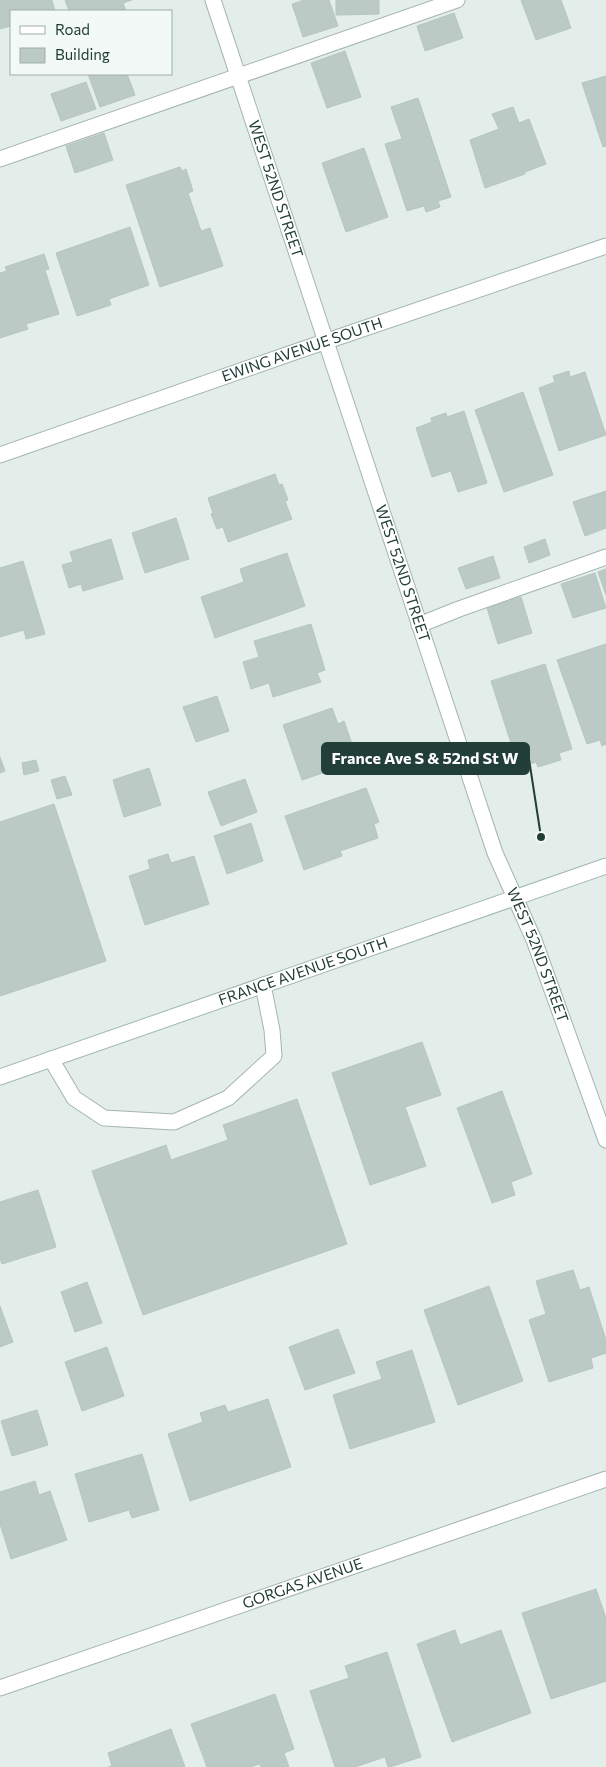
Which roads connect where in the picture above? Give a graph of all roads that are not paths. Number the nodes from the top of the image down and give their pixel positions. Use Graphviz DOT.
graph roads {
  1 [pos="213,0"];
  2 [pos="457,0"];
  3 [pos="238,76"];
  4 [pos="0,158"];
  5 [pos="606,246"];
  6 [pos="325,341"];
  7 [pos="0,455"];
  8 [pos="606,557"];
  9 [pos="419,625"];
  10 [pos="606,866"];
  11 [pos="515,898"];
  12 [pos="263,985"];
  13 [pos="51,1059"];
  14 [pos="0,1077"];
  15 [pos="606,1140"];
  16 [pos="606,1479"];
  17 [pos="0,1688"];
  1 -- 3 [label="street, WEST 52ND STREET"];
  2 -- 3 [label="street"];
  3 -- 4 [label="street"];
  3 -- 6 [label="street, WEST 52ND STREET"];
  5 -- 6 [label="street, EWING AVENUE SOUTH"];
  6 -- 7 [label="street, EWING AVENUE SOUTH"];
  6 -- 9 [label="street, WEST 52ND STREET"];
  8 -- 9 [label="street"];
  9 -- 11 [label="street, WEST 52ND STREET"];
  10 -- 11 [label="street, FRANCE AVENUE SOUTH"];
  11 -- 12 [label="street, FRANCE AVENUE SOUTH"];
  11 -- 15 [label="street, WEST 52ND STREET"];
  12 -- 13 [label="street, FRANCE AVENUE SOUTH"];
  12 -- 13 [label="street"];
  13 -- 14 [label="street, FRANCE AVENUE SOUTH"];
  16 -- 17 [label="street, GORGAS AVENUE"];
}
